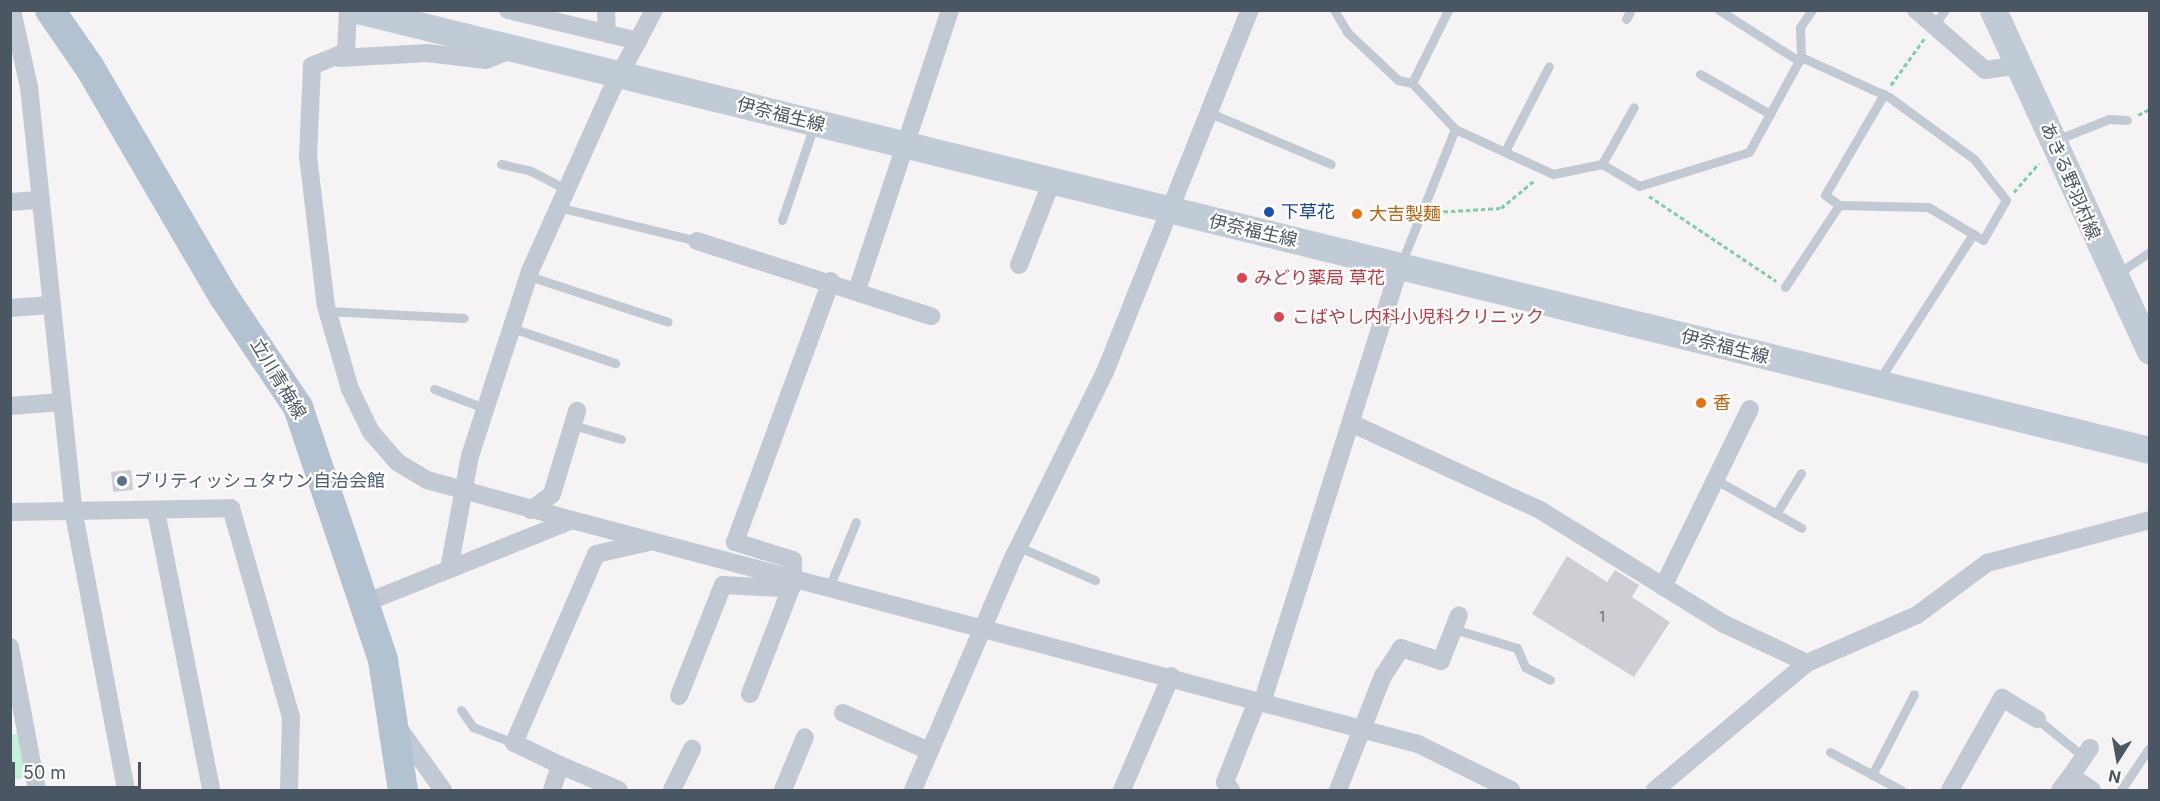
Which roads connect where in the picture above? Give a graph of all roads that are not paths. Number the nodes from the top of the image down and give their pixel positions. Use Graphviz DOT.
graph roads {
  1 [pos="12,10"];
  2 [pos="50,10"];
  3 [pos="348,10"];
  4 [pos="357,10"];
  5 [pos="606,10"];
  6 [pos="654,10"];
  7 [pos="950,10"];
  8 [pos="1250,10"];
  9 [pos="1334,10"];
  10 [pos="1448,10"];
  11 [pos="1631,10"];
  12 [pos="1719,10"];
  13 [pos="1812,10"];
  14 [pos="1916,10"];
  15 [pos="1945,10"];
  16 [pos="1993,10"];
  17 [pos="511,11"];
  18 [pos="1626,19"];
  19 [pos="1934,25"];
  20 [pos="607,34"];
  21 [pos="638,40"];
  22 [pos="513,49"];
  23 [pos="344,53"];
  24 [pos="1800,59"];
  25 [pos="2020,65"];
  26 [pos="1549,66"];
  27 [pos="619,74"];
  28 [pos="1700,74"];
  29 [pos="1412,83"];
  30 [pos="1884,94"];
  31 [pos="1634,107"];
  32 [pos="1210,113"];
  33 [pos="1770,114"];
  34 [pos="2127,120"];
  35 [pos="814,123"];
  36 [pos="1455,129"];
  37 [pos="908,146"];
  38 [pos="1506,148"];
  39 [pos="2047,152"];
  40 [pos="501,164"];
  41 [pos="1331,164"];
  42 [pos="1602,164"];
  43 [pos="1052,181"];
  44 [pos="569,191"];
  45 [pos="41,200"];
  46 [pos="10,202"];
  47 [pos="1839,205"];
  48 [pos="562,208"];
  49 [pos="1171,212"];
  50 [pos="782,220"];
  51 [pos="1973,234"];
  52 [pos="697,242"];
  53 [pos="2150,252"];
  54 [pos="1019,265"];
  55 [pos="1400,266"];
  56 [pos="529,276"];
  57 [pos="2111,278"];
  58 [pos="831,281"];
  59 [pos="1785,287"];
  60 [pos="857,290"];
  61 [pos="50,305"];
  62 [pos="10,308"];
  63 [pos="327,311"];
  64 [pos="931,316"];
  65 [pos="464,318"];
  66 [pos="668,322"];
  67 [pos="512,328"];
  68 [pos="2150,351"];
  69 [pos="615,363"];
  70 [pos="1876,385"];
  71 [pos="434,389"];
  72 [pos="61,402"];
  73 [pos="10,406"];
  74 [pos="484,408"];
  75 [pos="1750,409"];
  76 [pos="575,418"];
  77 [pos="1353,424"];
  78 [pos="621,439"];
  79 [pos="2150,450"];
  80 [pos="1802,473"];
  81 [pos="1716,480"];
  82 [pos="464,494"];
  83 [pos="73,509"];
  84 [pos="531,510"];
  85 [pos="156,511"];
  86 [pos="10,512"];
  87 [pos="1776,514"];
  88 [pos="572,520"];
  89 [pos="2150,520"];
  90 [pos="856,522"];
  91 [pos="1802,528"];
  92 [pos="654,540"];
  93 [pos="1019,547"];
  94 [pos="449,569"];
  95 [pos="793,576"];
  96 [pos="1095,580"];
  97 [pos="830,585"];
  98 [pos="1663,587"];
  99 [pos="365,603"];
  100 [pos="1456,622"];
  101 [pos="988,626"];
  102 [pos="10,647"];
  103 [pos="1807,663"];
  104 [pos="1171,676"];
  105 [pos="1550,680"];
  106 [pos="750,694"];
  107 [pos="1914,694"];
  108 [pos="680,696"];
  109 [pos="1260,702"];
  110 [pos="460,710"];
  111 [pos="843,713"];
  112 [pos="2037,719"];
  113 [pos="396,724"];
  114 [pos="1363,729"];
  115 [pos="805,736"];
  116 [pos="514,743"];
  117 [pos="2149,748"];
  118 [pos="692,749"];
  119 [pos="929,751"];
  120 [pos="1830,752"];
  121 [pos="2087,752"];
  122 [pos="560,765"];
  123 [pos="1872,774"];
  124 [pos="2066,783"];
  125 [pos="1500,788"];
  126 [pos="37,790"];
  127 [pos="126,790"];
  128 [pos="211,790"];
  129 [pos="289,790"];
  130 [pos="404,790"];
  131 [pos="443,790"];
  132 [pos="552,790"];
  133 [pos="619,790"];
  134 [pos="672,790"];
  135 [pos="783,790"];
  136 [pos="915,790"];
  137 [pos="1122,790"];
  138 [pos="1231,790"];
  139 [pos="1338,790"];
  140 [pos="1656,790"];
  141 [pos="1901,790"];
  142 [pos="1950,790"];
  143 [pos="2092,790"];
  144 [pos="2121,790"];
  1 -- 45 [label="street"];
  2 -- 99 [label="main road, 立川青梅線"];
  3 -- 23 [label="street"];
  4 -- 22 [label="main road, 伊奈福生線"];
  5 -- 20 [label="street"];
  6 -- 21 [label="street"];
  7 -- 37 [label="street"];
  8 -- 32 [label="street"];
  9 -- 29 [label="lane"];
  10 -- 29 [label="lane"];
  11 -- 18 [label="lane"];
  12 -- 24 [label="lane"];
  13 -- 24 [label="lane"];
  14 -- 19 [label="street"];
  15 -- 19 [label="lane"];
  16 -- 25 [label="main road, あきる野羽村線"];
  17 -- 20 [label="street"];
  19 -- 25 [label="street"];
  20 -- 21 [label="street"];
  21 -- 27 [label="street"];
  22 -- 23 [label="street"];
  22 -- 27 [label="main road, 伊奈福生線"];
  23 -- 63 [label="street"];
  24 -- 30 [label="lane"];
  24 -- 33 [label="lane"];
  25 -- 39 [label="main road, あきる野羽村線"];
  26 -- 38 [label="lane"];
  27 -- 35 [label="main road, 伊奈福生線"];
  27 -- 44 [label="street"];
  28 -- 33 [label="lane"];
  29 -- 36 [label="lane"];
  30 -- 47 [label="lane"];
  30 -- 51 [label="lane"];
  31 -- 42 [label="lane"];
  32 -- 41 [label="lane"];
  32 -- 49 [label="street"];
  33 -- 42 [label="lane"];
  34 -- 39 [label="lane"];
  35 -- 37 [label="main road, 伊奈福生線"];
  35 -- 50 [label="lane"];
  36 -- 38 [label="lane"];
  36 -- 55 [label="lane"];
  37 -- 43 [label="main road, 伊奈福生線"];
  37 -- 60 [label="street"];
  38 -- 42 [label="lane"];
  39 -- 57 [label="main road, あきる野羽村線"];
  40 -- 44 [label="lane"];
  43 -- 49 [label="main road, 伊奈福生線"];
  43 -- 54 [label="street"];
  44 -- 48 [label="street"];
  45 -- 46 [label="street"];
  45 -- 61 [label="street"];
  47 -- 51 [label="lane"];
  47 -- 59 [label="lane"];
  48 -- 52 [label="lane"];
  48 -- 56 [label="street"];
  49 -- 55 [label="main road, 伊奈福生線"];
  49 -- 93 [label="street"];
  51 -- 70 [label="lane"];
  52 -- 58 [label="street"];
  53 -- 57 [label="lane"];
  55 -- 70 [label="main road, 伊奈福生線"];
  55 -- 77 [label="street"];
  56 -- 66 [label="lane"];
  56 -- 67 [label="street"];
  57 -- 68 [label="main road, あきる野羽村線"];
  58 -- 60 [label="street"];
  58 -- 95 [label="street"];
  60 -- 64 [label="street"];
  61 -- 62 [label="street"];
  61 -- 72 [label="street"];
  63 -- 65 [label="lane"];
  63 -- 82 [label="street"];
  67 -- 69 [label="lane"];
  67 -- 74 [label="street"];
  70 -- 79 [label="main road, 伊奈福生線"];
  71 -- 74 [label="lane"];
  72 -- 73 [label="street"];
  72 -- 83 [label="street"];
  74 -- 82 [label="street"];
  75 -- 81 [label="street"];
  76 -- 78 [label="lane"];
  76 -- 84 [label="street"];
  77 -- 98 [label="street"];
  77 -- 109 [label="street"];
  80 -- 87 [label="lane"];
  81 -- 87 [label="lane"];
  81 -- 98 [label="street"];
  82 -- 84 [label="street"];
  82 -- 94 [label="street"];
  83 -- 85 [label="street"];
  83 -- 86 [label="street"];
  83 -- 127 [label="street"];
  84 -- 88 [label="street"];
  85 -- 128 [label="street"];
  85 -- 129 [label="street"];
  87 -- 91 [label="lane"];
  88 -- 92 [label="street"];
  88 -- 94 [label="street"];
  89 -- 103 [label="street"];
  90 -- 97 [label="lane"];
  92 -- 95 [label="street"];
  92 -- 116 [label="street"];
  93 -- 96 [label="lane"];
  93 -- 101 [label="street"];
  94 -- 99 [label="street"];
  95 -- 97 [label="street"];
  95 -- 106 [label="street"];
  95 -- 108 [label="street"];
  97 -- 101 [label="street"];
  98 -- 103 [label="street"];
  99 -- 113 [label="main road, 立川青梅線"];
  100 -- 105 [label="lane"];
  100 -- 114 [label="street"];
  101 -- 104 [label="street"];
  101 -- 119 [label="street"];
  102 -- 126 [label="street"];
  103 -- 140 [label="street"];
  104 -- 109 [label="street"];
  104 -- 137 [label="street"];
  107 -- 123 [label="lane"];
  109 -- 114 [label="street"];
  109 -- 138 [label="street"];
  110 -- 116 [label="lane"];
  111 -- 119 [label="street"];
  112 -- 121 [label="lane"];
  112 -- 142 [label="street"];
  113 -- 130 [label="main road, 立川青梅線"];
  113 -- 131 [label="street"];
  114 -- 125 [label="street"];
  114 -- 139 [label="street"];
  115 -- 135 [label="street"];
  116 -- 122 [label="street"];
  117 -- 144 [label="lane"];
  118 -- 134 [label="street"];
  119 -- 136 [label="street"];
  120 -- 123 [label="lane"];
  121 -- 124 [label="street"];
  122 -- 132 [label="street"];
  122 -- 133 [label="street"];
  123 -- 141 [label="lane"];
  124 -- 143 [label="street"];
}
